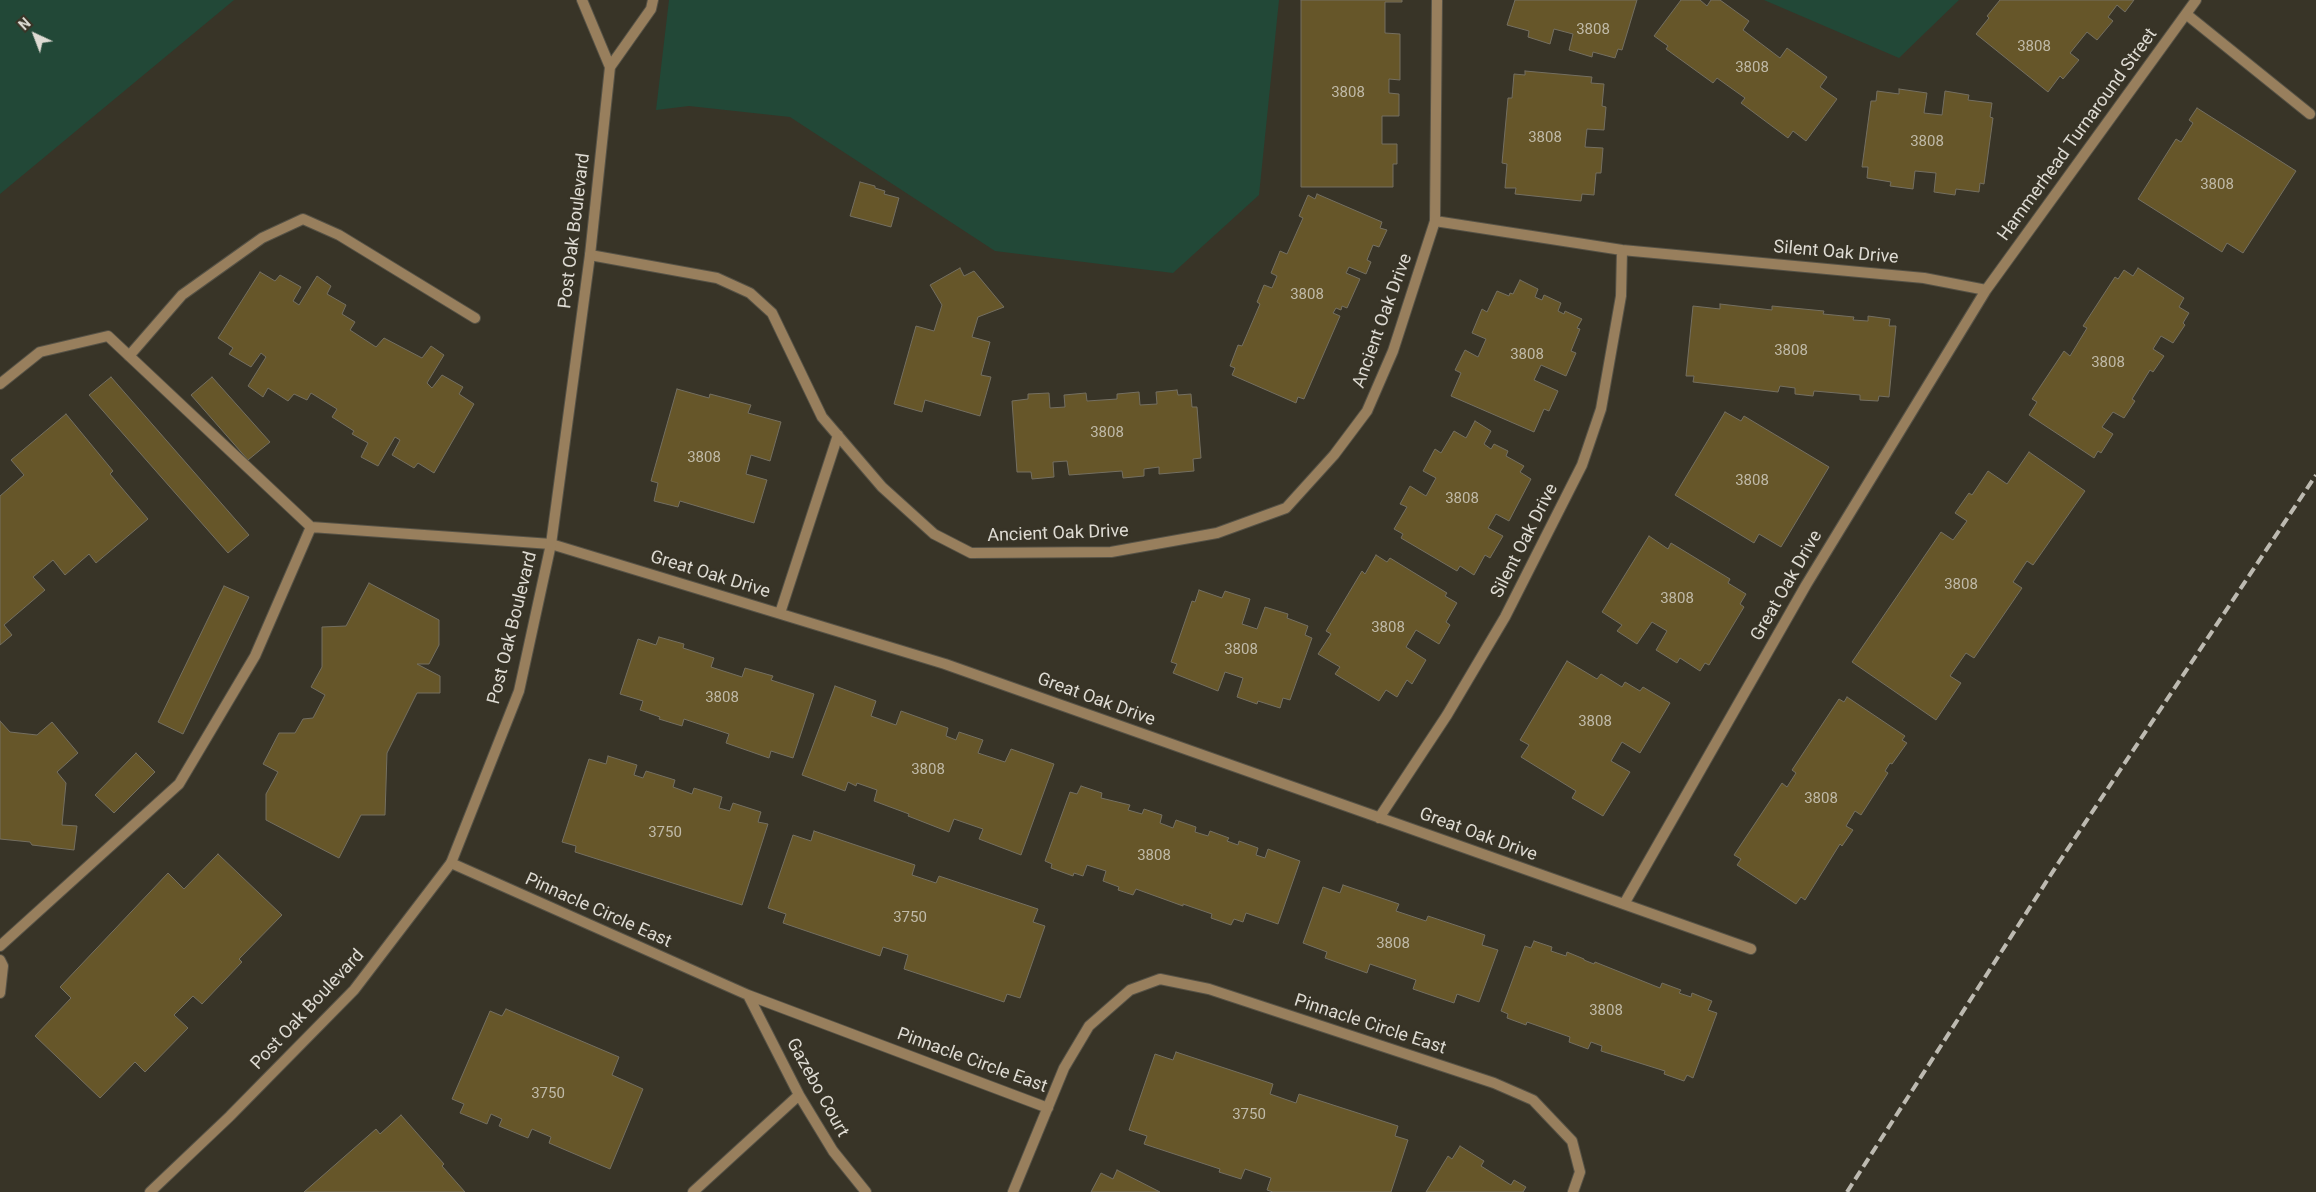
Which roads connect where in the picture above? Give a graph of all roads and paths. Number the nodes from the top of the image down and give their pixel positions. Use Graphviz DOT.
graph roads {
  1 [pos="582,0"];
  2 [pos="653,0"];
  3 [pos="1437,0"];
  4 [pos="2196,0"];
  5 [pos="2186,14"];
  6 [pos="610,67"];
  7 [pos="2310,114"];
  8 [pos="1434,221"];
  9 [pos="1622,250"];
  10 [pos="590,255"];
  11 [pos="1986,290"];
  12 [pos="476,318"];
  13 [pos="128,356"];
  14 [pos="0,384"];
  15 [pos="838,435"];
  16 [pos="311,527"];
  17 [pos="551,544"];
  18 [pos="780,613"];
  19 [pos="1379,818"];
  20 [pos="451,863"];
  21 [pos="1624,904"];
  22 [pos="0,946"];
  23 [pos="1751,949"];
  24 [pos="0,960"];
  25 [pos="0,993"];
  26 [pos="748,995"];
  27 [pos="799,1095"];
  28 [pos="1048,1108"];
  29 [pos="150,1192"];
  30 [pos="692,1192"];
  31 [pos="866,1192"];
  32 [pos="1013,1192"];
  33 [pos="1573,1192"];
  1 -- 6 [label="street, Post Oak Boulevard"];
  2 -- 6 [label="street, Post Oak Boulevard"];
  3 -- 8 [label="street, Ancient Oak Drive"];
  4 -- 5 [label="street, Hammerhead Turnaround Street"];
  5 -- 7 [label="street"];
  5 -- 11 [label="street, Hammerhead Turnaround Street"];
  6 -- 10 [label="street, Post Oak Boulevard"];
  8 -- 9 [label="street, Silent Oak Drive"];
  8 -- 15 [label="street, Ancient Oak Drive"];
  9 -- 11 [label="street, Silent Oak Drive"];
  9 -- 19 [label="street, Silent Oak Drive"];
  10 -- 15 [label="street, Ancient Oak Drive"];
  10 -- 17 [label="street, Post Oak Boulevard"];
  11 -- 21 [label="street, Great Oak Drive"];
  12 -- 13 [label="street"];
  13 -- 14 [label="street"];
  13 -- 16 [label="street"];
  15 -- 18 [label="street"];
  16 -- 17 [label="street, Great Oak Drive"];
  16 -- 22 [label="street"];
  17 -- 18 [label="street, Great Oak Drive"];
  17 -- 20 [label="street, Post Oak Boulevard"];
  18 -- 19 [label="street, Great Oak Drive"];
  19 -- 21 [label="street, Great Oak Drive"];
  20 -- 26 [label="street, Pinnacle Circle East"];
  20 -- 29 [label="street, Post Oak Boulevard"];
  21 -- 23 [label="street, Great Oak Drive"];
  24 -- 25 [label="street"];
  26 -- 27 [label="street, Gazebo Court"];
  26 -- 28 [label="street, Pinnacle Circle East"];
  27 -- 30 [label="street"];
  27 -- 31 [label="street, Gazebo Court"];
  28 -- 32 [label="street"];
  28 -- 33 [label="street, Pinnacle Circle East"];
}
